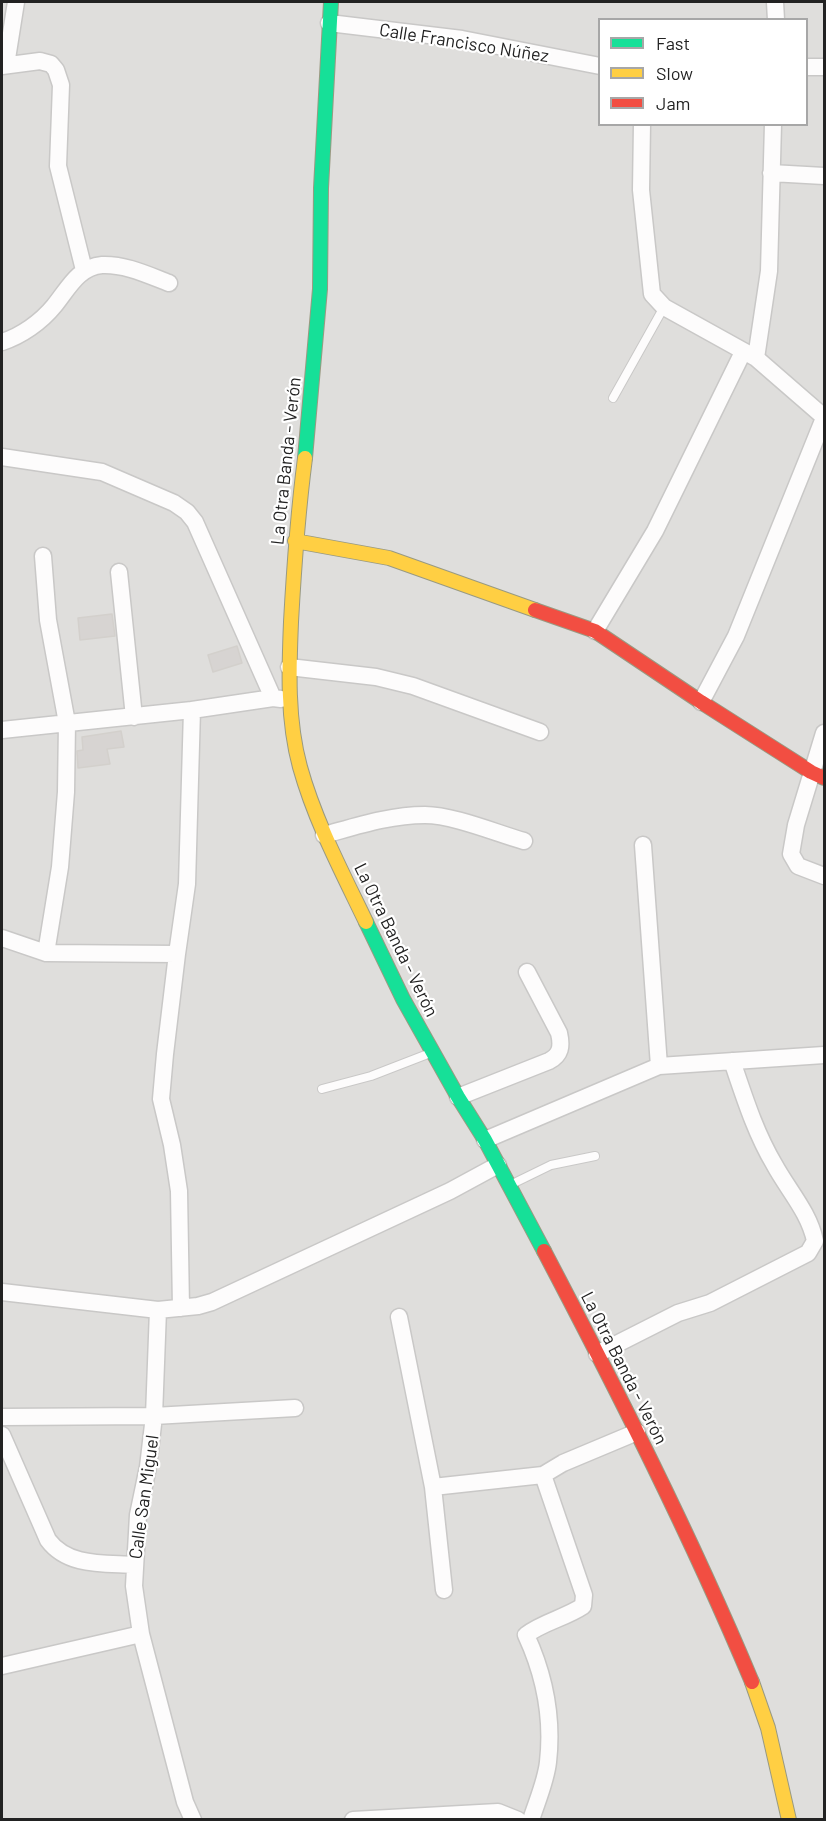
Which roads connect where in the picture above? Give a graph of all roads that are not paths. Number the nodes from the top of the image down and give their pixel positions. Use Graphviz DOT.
graph roads {
  1 [pos="16,2"];
  2 [pos="331,2"];
  3 [pos="775,2"];
  4 [pos="776,18"];
  5 [pos="329,23"];
  6 [pos="4,66"];
  7 [pos="598,66"];
  8 [pos="825,67"];
  9 [pos="808,68"];
  10 [pos="642,126"];
  11 [pos="773,126"];
  12 [pos="771,173"];
  13 [pos="825,176"];
  14 [pos="84,270"];
  15 [pos="169,283"];
  16 [pos="664,307"];
  17 [pos="2,342"];
  18 [pos="750,355"];
  19 [pos="613,398"];
  20 [pos="825,417"];
  21 [pos="2,457"];
  22 [pos="296,541"];
  23 [pos="43,556"];
  24 [pos="119,572"];
  25 [pos="595,631"];
  26 [pos="289,667"];
  27 [pos="281,699"];
  28 [pos="700,702"];
  29 [pos="192,710"];
  30 [pos="134,717"];
  31 [pos="67,723"];
  32 [pos="2,730"];
  33 [pos="540,732"];
  34 [pos="825,733"];
  35 [pos="818,775"];
  36 [pos="324,835"];
  37 [pos="524,842"];
  38 [pos="643,845"];
  39 [pos="825,876"];
  40 [pos="2,938"];
  41 [pos="46,953"];
  42 [pos="177,954"];
  43 [pos="527,972"];
  44 [pos="434,1052"];
  45 [pos="825,1055"];
  46 [pos="732,1061"];
  47 [pos="659,1066"];
  48 [pos="322,1089"];
  49 [pos="458,1097"];
  50 [pos="485,1140"];
  51 [pos="595,1156"];
  52 [pos="498,1165"];
  53 [pos="509,1186"];
  54 [pos="2,1292"];
  55 [pos="181,1308"];
  56 [pos="158,1310"];
  57 [pos="399,1317"];
  58 [pos="597,1354"];
  59 [pos="295,1408"];
  60 [pos="154,1416"];
  61 [pos="2,1417"];
  62 [pos="637,1432"];
  63 [pos="2,1435"];
  64 [pos="543,1475"];
  65 [pos="433,1487"];
  66 [pos="134,1565"];
  67 [pos="444,1590"];
  68 [pos="141,1634"];
  69 [pos="2,1666"];
  70 [pos="193,1820"];
  71 [pos="353,1820"];
  72 [pos="518,1820"];
  73 [pos="531,1820"];
  74 [pos="789,1820"];
  1 -- 6 [label="street"];
  2 -- 5 [label="main road, La Otra Banda - Verón"];
  3 -- 4 [label="street"];
  5 -- 7 [label="street, Calle Francisco Núñez"];
  5 -- 22 [label="main road, La Otra Banda - Verón"];
  6 -- 14 [label="street"];
  8 -- 9 [label="street"];
  10 -- 16 [label="street"];
  11 -- 12 [label="street"];
  12 -- 13 [label="street"];
  12 -- 18 [label="street"];
  14 -- 15 [label="street"];
  14 -- 17 [label="street"];
  16 -- 18 [label="street"];
  16 -- 19 [label="lane"];
  18 -- 20 [label="street"];
  18 -- 25 [label="street"];
  20 -- 28 [label="street"];
  21 -- 27 [label="street"];
  22 -- 25 [label="main road"];
  22 -- 26 [label="main road, La Otra Banda - Verón"];
  23 -- 31 [label="street"];
  24 -- 30 [label="street"];
  25 -- 28 [label="main road"];
  26 -- 27 [label="main road, La Otra Banda - Verón"];
  26 -- 33 [label="street"];
  27 -- 29 [label="street"];
  27 -- 36 [label="main road, La Otra Banda - Verón"];
  28 -- 35 [label="main road"];
  29 -- 30 [label="street"];
  29 -- 42 [label="street"];
  30 -- 31 [label="street"];
  31 -- 32 [label="street"];
  31 -- 41 [label="street"];
  34 -- 35 [label="street"];
  35 -- 39 [label="street"];
  36 -- 37 [label="street"];
  36 -- 44 [label="main road, La Otra Banda - Verón"];
  38 -- 47 [label="street"];
  40 -- 41 [label="street"];
  41 -- 42 [label="street"];
  42 -- 55 [label="street"];
  43 -- 49 [label="street"];
  44 -- 48 [label="lane"];
  44 -- 49 [label="main road, La Otra Banda - Verón"];
  45 -- 46 [label="street"];
  46 -- 47 [label="street"];
  46 -- 58 [label="street"];
  47 -- 50 [label="street"];
  49 -- 50 [label="main road, La Otra Banda - Verón"];
  50 -- 52 [label="main road, La Otra Banda - Verón"];
  51 -- 53 [label="lane"];
  52 -- 53 [label="main road, La Otra Banda - Verón"];
  52 -- 55 [label="street"];
  53 -- 58 [label="main road, La Otra Banda - Verón"];
  54 -- 56 [label="street"];
  55 -- 56 [label="street"];
  56 -- 60 [label="street, Calle San Miguel"];
  57 -- 65 [label="street"];
  58 -- 62 [label="main road, La Otra Banda - Verón"];
  59 -- 60 [label="street"];
  60 -- 61 [label="street"];
  60 -- 66 [label="street, Calle San Miguel"];
  62 -- 64 [label="street"];
  62 -- 74 [label="main road, La Otra Banda - Verón"];
  63 -- 66 [label="street"];
  64 -- 65 [label="street"];
  64 -- 73 [label="street"];
  65 -- 67 [label="street"];
  66 -- 68 [label="street, Calle San Miguel"];
  68 -- 69 [label="street"];
  68 -- 70 [label="street, Calle San Miguel"];
  71 -- 72 [label="street"];
}
